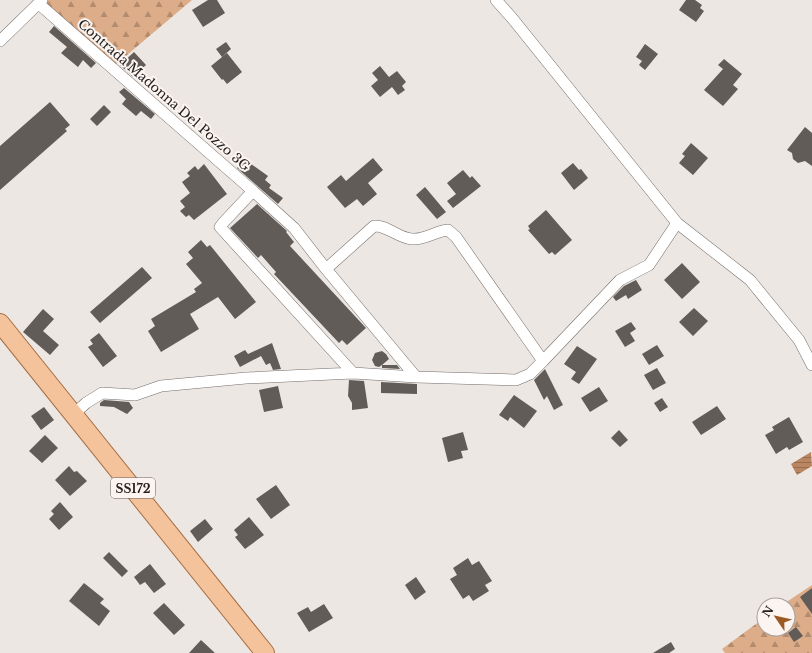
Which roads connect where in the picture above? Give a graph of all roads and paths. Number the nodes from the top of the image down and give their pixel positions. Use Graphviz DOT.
graph roads {
  1 [pos="496,0"];
  2 [pos="41,2"];
  3 [pos="0,41"];
  4 [pos="253,191"];
  5 [pos="677,223"];
  6 [pos="326,269"];
  7 [pos="0,323"];
  8 [pos="542,361"];
  9 [pos="812,365"];
  10 [pos="353,373"];
  11 [pos="416,377"];
  12 [pos="74,414"];
  13 [pos="265,653"];
  1 -- 5 [label="street"];
  2 -- 3 [label="street"];
  2 -- 4 [label="street, Contrada Madonna Del Pozzo 3G"];
  4 -- 6 [label="street, Contrada Madonna Del Pozzo 3G"];
  4 -- 10 [label="street"];
  5 -- 8 [label="street"];
  5 -- 9 [label="street"];
  6 -- 8 [label="street"];
  6 -- 11 [label="street, Contrada Madonna Del Pozzo 3G"];
  7 -- 12 [label="main road, SS172"];
  8 -- 11 [label="street"];
  10 -- 11 [label="street"];
  10 -- 12 [label="street"];
  12 -- 13 [label="main road, SS172"];
}
